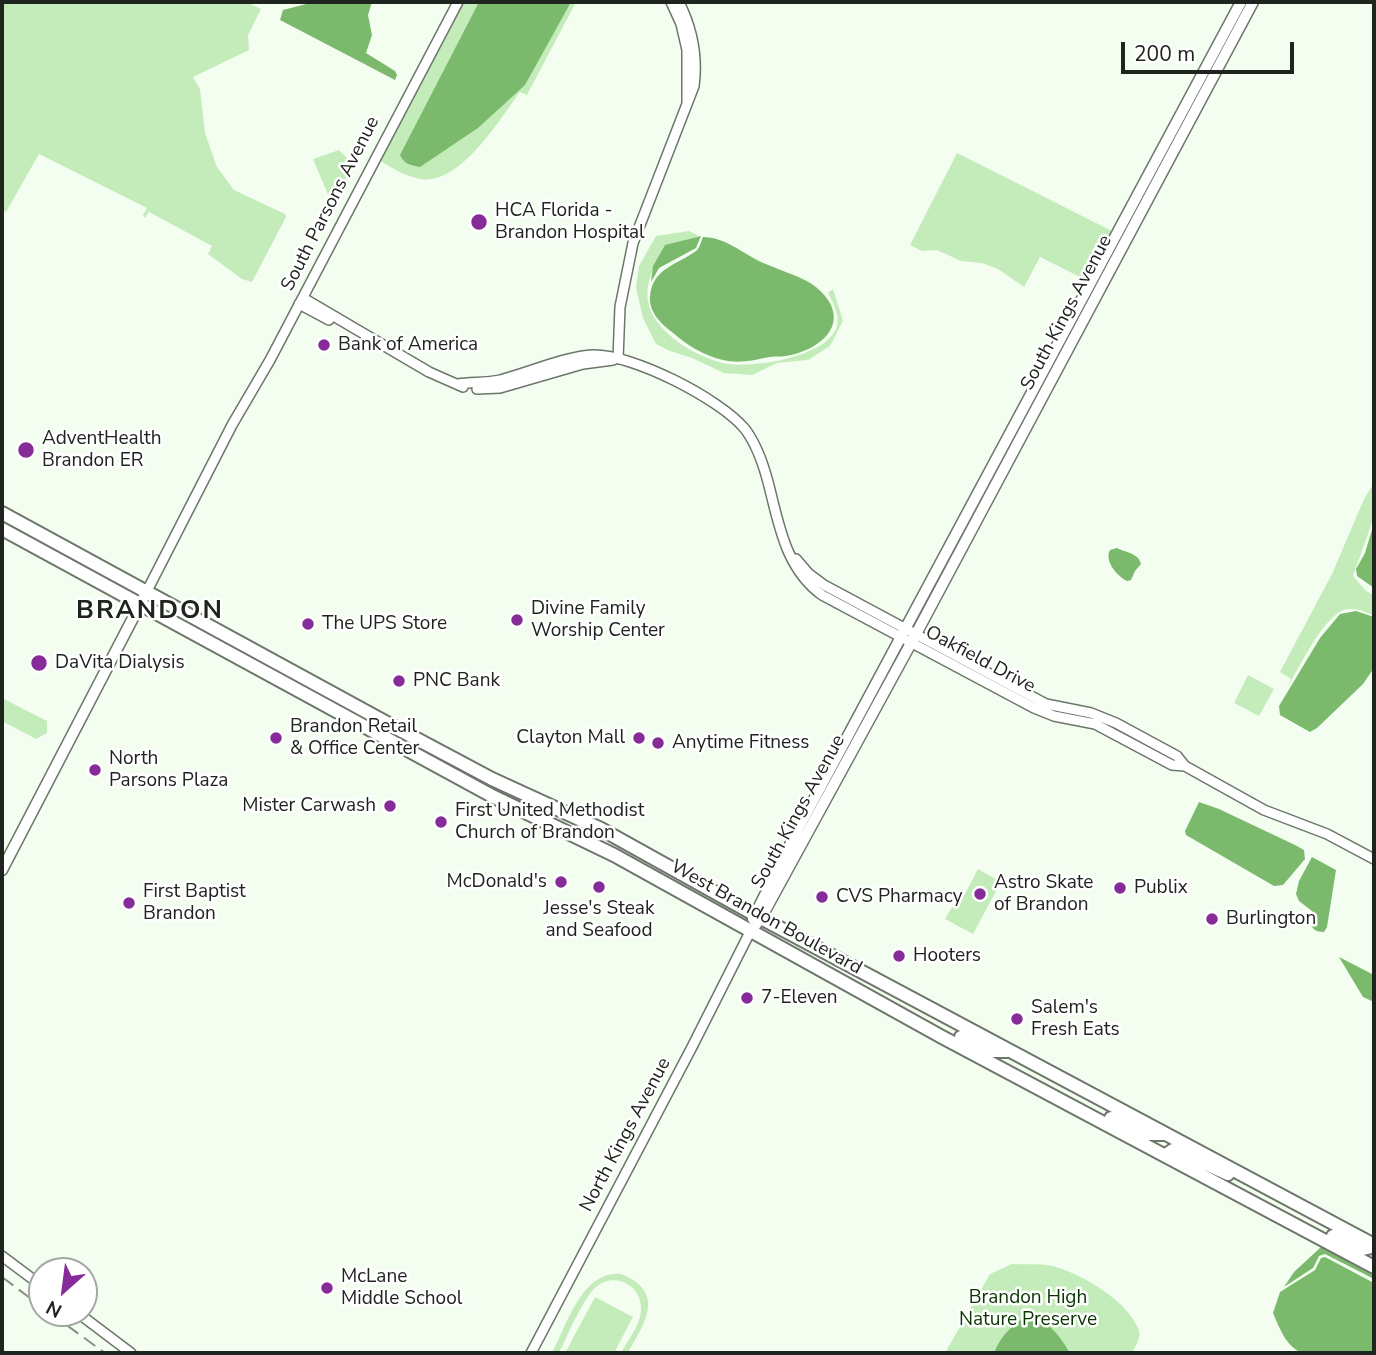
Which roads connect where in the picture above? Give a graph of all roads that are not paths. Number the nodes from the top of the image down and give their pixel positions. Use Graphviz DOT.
graph roads {
  1 [pos="458,2"];
  2 [pos="671,2"];
  3 [pos="679,2"];
  4 [pos="1241,2"];
  5 [pos="1254,2"];
  6 [pos="687,104"];
  7 [pos="301,301"];
  8 [pos="618,359"];
  9 [pos="2,513"];
  10 [pos="960,526"];
  11 [pos="2,529"];
  12 [pos="143,597"];
  13 [pos="935,597"];
  14 [pos="903,633"];
  15 [pos="913,639"];
  16 [pos="346,708"];
  17 [pos="542,820"];
  18 [pos="601,828"];
  19 [pos="1374,859"];
  20 [pos="2,870"];
  21 [pos="757,916"];
  22 [pos="750,932"];
  23 [pos="942,1037"];
  24 [pos="1010,1051"];
  25 [pos="1055,1075"];
  26 [pos="1043,1090"];
  27 [pos="1083,1111"];
  28 [pos="1166,1134"];
  29 [pos="1167,1155"];
  30 [pos="1266,1186"];
  31 [pos="1288,1220"];
  32 [pos="1374,1244"];
  33 [pos="2,1256"];
  34 [pos="1374,1261"];
  35 [pos="1374,1267"];
  36 [pos="28,1276"];
  37 [pos="97,1327"];
  38 [pos="131,1353"];
  39 [pos="531,1353"];
  1 -- 7 [label="street, South Parsons Avenue"];
  2 -- 6 [label="street"];
  3 -- 6 [label="street"];
  4 -- 10 [label="main road, South Kings Avenue"];
  5 -- 13 [label="main road, South Kings Avenue"];
  6 -- 8 [label="street"];
  7 -- 8 [label="street, Oakfield Drive"];
  7 -- 12 [label="street, South Parsons Avenue"];
  8 -- 14 [label="street, Oakfield Drive"];
  9 -- 12 [label="highway"];
  10 -- 13 [label="main road"];
  10 -- 14 [label="main road, South Kings Avenue"];
  11 -- 12 [label="highway"];
  12 -- 16 [label="highway, West Brandon Boulevard"];
  12 -- 16 [label="highway"];
  12 -- 20 [label="main road"];
  13 -- 15 [label="main road, South Kings Avenue"];
  14 -- 15 [label="street, Oakfield Drive"];
  14 -- 21 [label="main road, South Kings Avenue"];
  15 -- 19 [label="street, Oakfield Drive"];
  15 -- 21 [label="main road, South Kings Avenue"];
  16 -- 17 [label="highway, West Brandon Boulevard"];
  16 -- 18 [label="highway, West Brandon Boulevard"];
  17 -- 18 [label="highway"];
  17 -- 22 [label="highway, West Brandon Boulevard"];
  18 -- 21 [label="highway, West Brandon Boulevard"];
  21 -- 22 [label="main road, South Kings Avenue"];
  21 -- 24 [label="highway, West Brandon Boulevard"];
  22 -- 23 [label="highway, West Brandon Boulevard"];
  22 -- 39 [label="street, North Kings Avenue"];
  23 -- 24 [label="highway"];
  23 -- 26 [label="highway, West Brandon Boulevard"];
  24 -- 25 [label="highway, West Brandon Boulevard"];
  25 -- 26 [label="highway"];
  25 -- 28 [label="highway, West Brandon Boulevard"];
  26 -- 27 [label="highway, West Brandon Boulevard"];
  27 -- 28 [label="highway"];
  27 -- 29 [label="highway, West Brandon Boulevard"];
  28 -- 30 [label="highway, West Brandon Boulevard"];
  29 -- 30 [label="highway"];
  29 -- 31 [label="highway, West Brandon Boulevard"];
  30 -- 32 [label="highway, West Brandon Boulevard"];
  31 -- 32 [label="highway"];
  31 -- 35 [label="highway, West Brandon Boulevard"];
  33 -- 36 [label="street"];
  34 -- 35 [label="highway"];
  37 -- 38 [label="street"];
}
